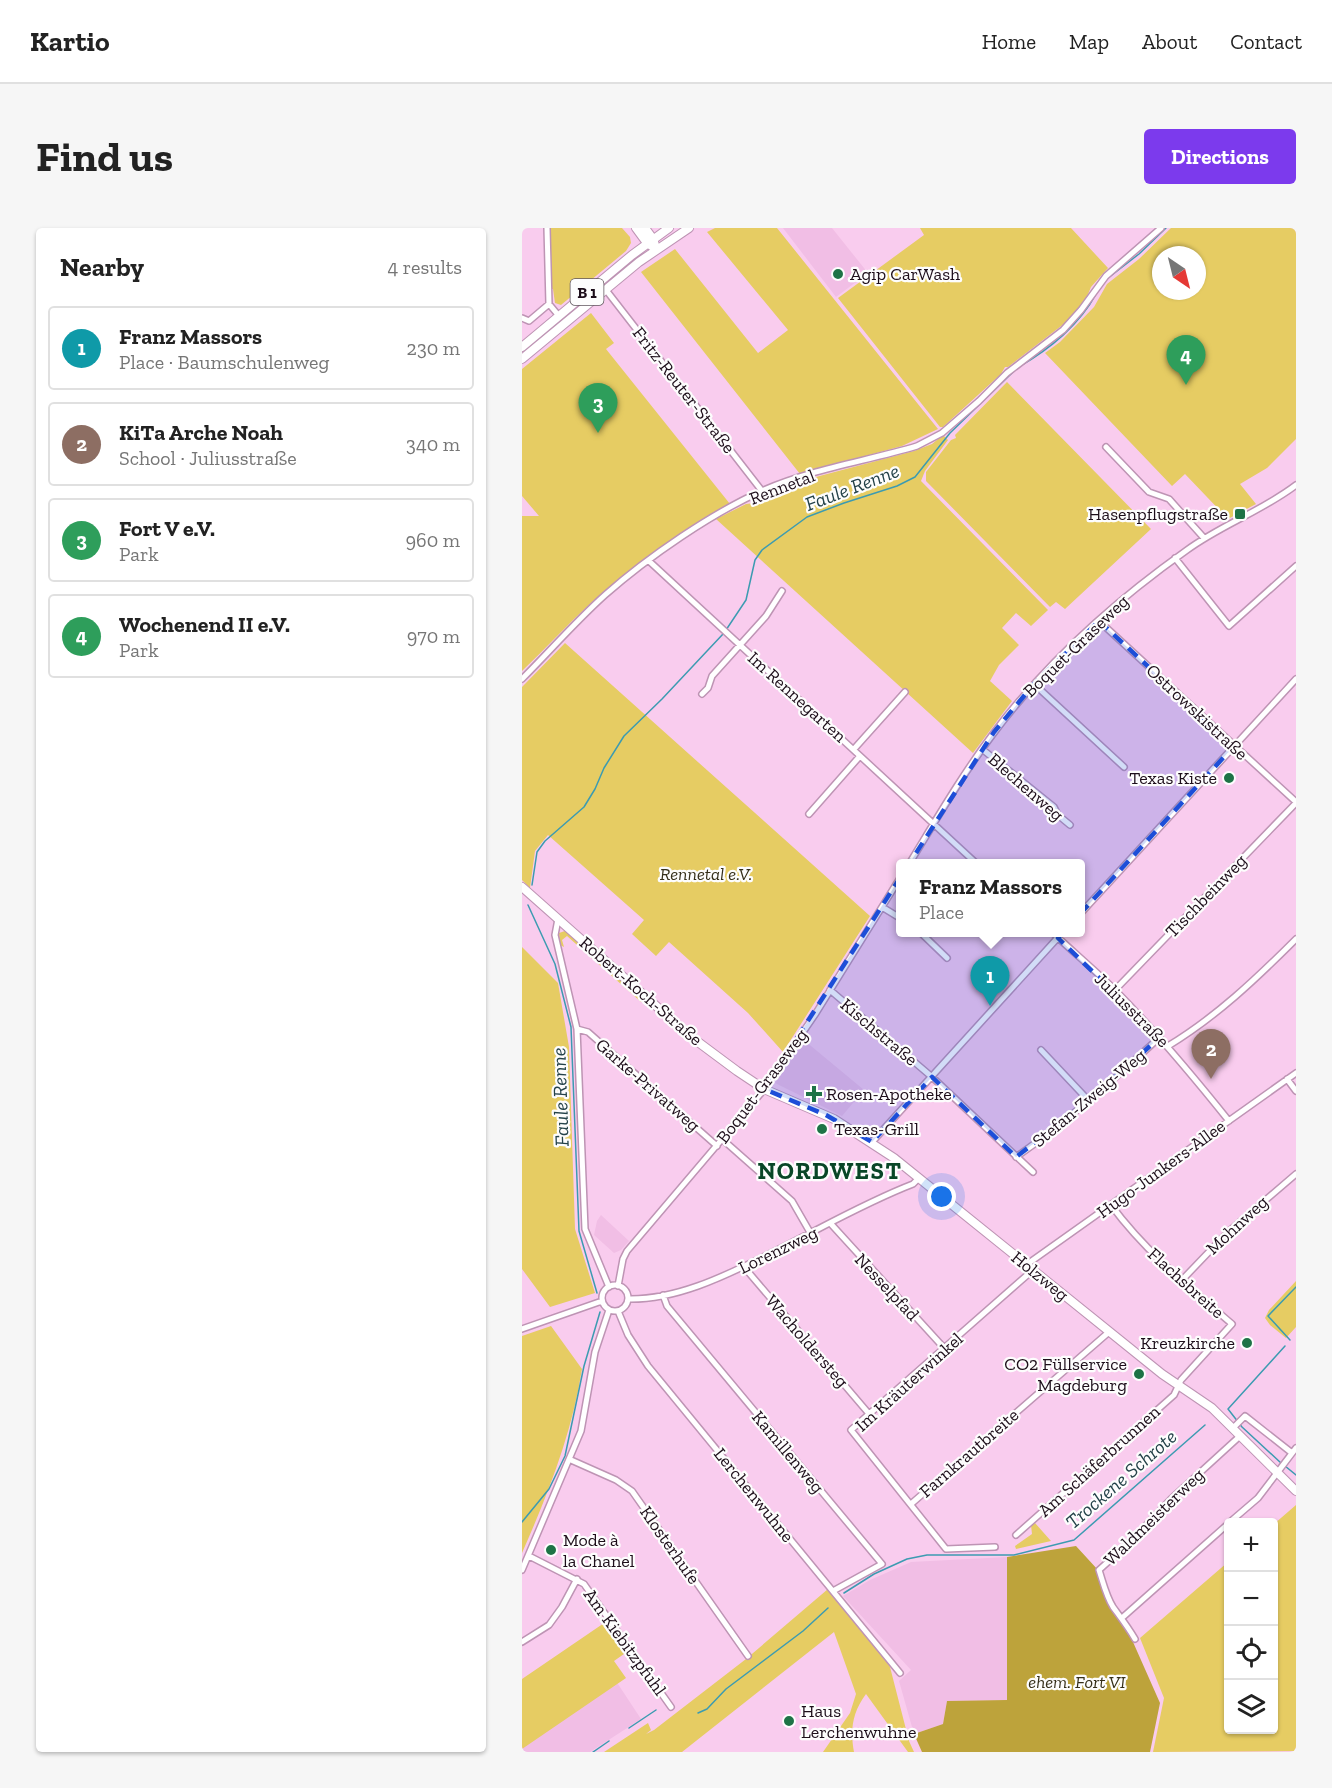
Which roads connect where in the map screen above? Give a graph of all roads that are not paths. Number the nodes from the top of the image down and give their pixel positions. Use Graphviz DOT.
graph roads {
  1 [pos="547,228"];
  2 [pos="636,228"];
  3 [pos="645,228"];
  4 [pos="669,228"];
  5 [pos="689,228"];
  6 [pos="1161,228"];
  7 [pos="650,241"];
  8 [pos="656,249"];
  9 [pos="606,290"];
  10 [pos="549,304"];
  11 [pos="559,316"];
  12 [pos="522,318"];
  13 [pos="522,347"];
  14 [pos="522,359"];
  15 [pos="1106,447"];
  16 [pos="1296,485"];
  17 [pos="762,491"];
  18 [pos="1204,538"];
  19 [pos="1175,558"];
  20 [pos="649,561"];
  21 [pos="1296,566"];
  22 [pos="782,591"];
  23 [pos="1099,621"];
  24 [pos="740,645"];
  25 [pos="522,679"];
  26 [pos="1296,679"];
  27 [pos="1034,684"];
  28 [pos="905,692"];
  29 [pos="702,694"];
  30 [pos="1234,746"];
  31 [pos="854,749"];
  32 [pos="982,749"];
  33 [pos="860,756"];
  34 [pos="1124,766"];
  35 [pos="1296,803"];
  36 [pos="809,814"];
  37 [pos="934,824"];
  38 [pos="1070,825"];
  39 [pos="912,859"];
  40 [pos="972,859"];
  41 [pos="896,884"];
  42 [pos="522,887"];
  43 [pos="882,907"];
  44 [pos="1085,909"];
  45 [pos="896,916"];
  46 [pos="558,919"];
  47 [pos="924,937"];
  48 [pos="1058,938"];
  49 [pos="1296,939"];
  50 [pos="947,958"];
  51 [pos="830,990"];
  52 [pos="1115,990"];
  53 [pos="577,1029"];
  54 [pos="1160,1037"];
  55 [pos="1168,1046"];
  56 [pos="1041,1050"];
  57 [pos="1296,1073"];
  58 [pos="932,1077"];
  59 [pos="1287,1079"];
  60 [pos="764,1089"];
  61 [pos="1296,1091"];
  62 [pos="1089,1101"];
  63 [pos="1229,1121"];
  64 [pos="722,1139"];
  65 [pos="872,1142"];
  66 [pos="717,1146"];
  67 [pos="1016,1156"];
  68 [pos="1033,1172"];
  69 [pos="1296,1174"];
  70 [pos="919,1178"];
  71 [pos="1111,1205"];
  72 [pos="831,1224"];
  73 [pos="811,1234"];
  74 [pos="744,1266"];
  75 [pos="1030,1267"];
  76 [pos="1182,1280"];
  77 [pos="618,1286"];
  78 [pos="609,1287"];
  79 [pos="663,1295"];
  80 [pos="628,1299"];
  81 [pos="602,1301"];
  82 [pos="609,1310"];
  83 [pos="618,1311"];
  84 [pos="522,1329"];
  85 [pos="1109,1332"];
  86 [pos="945,1349"];
  87 [pos="1178,1385"];
  88 [pos="870,1415"];
  89 [pos="1237,1424"];
  90 [pos="1240,1436"];
  91 [pos="1294,1451"];
  92 [pos="571,1460"];
  93 [pos="1280,1471"];
  94 [pos="1296,1491"];
  95 [pos="910,1504"];
  96 [pos="1235,1518"];
  97 [pos="1224,1527"];
  98 [pos="1016,1535"];
  99 [pos="995,1547"];
  100 [pos="529,1556"];
  101 [pos="522,1570"];
  102 [pos="577,1579"];
  103 [pos="833,1591"];
  104 [pos="1122,1617"];
  105 [pos="1135,1639"];
  106 [pos="522,1642"];
  107 [pos="748,1656"];
  108 [pos="900,1673"];
  109 [pos="671,1707"];
  1 -- 10 [label="street"];
  2 -- 7 [label="street"];
  3 -- 7 [label="street"];
  4 -- 7 [label="main road, B 1"];
  5 -- 8 [label="main road, B 1"];
  6 -- 17 [label="street, Rennetal"];
  7 -- 8 [label="street"];
  7 -- 11 [label="main road, B 1"];
  8 -- 9 [label="main road, B 1"];
  9 -- 14 [label="main road, B 1"];
  9 -- 17 [label="street, Fritz-Reuter-Straße"];
  10 -- 11 [label="street"];
  10 -- 12 [label="street"];
  11 -- 13 [label="main road, B 1"];
  15 -- 18 [label="street"];
  16 -- 18 [label="street, Boquet-Graseweg"];
  17 -- 20 [label="street, Rennetal"];
  18 -- 19 [label="street, Boquet-Graseweg"];
  19 -- 21 [label="street"];
  19 -- 23 [label="street, Boquet-Graseweg"];
  20 -- 24 [label="street, Im Rennegarten"];
  20 -- 25 [label="street, Rennetal"];
  22 -- 24 [label="street, Im Rennegarten"];
  23 -- 27 [label="street, Boquet-Graseweg"];
  23 -- 30 [label="street, Ostrowskistraße"];
  24 -- 29 [label="street, Im Rennegarten"];
  24 -- 31 [label="street, Im Rennegarten"];
  26 -- 30 [label="street"];
  27 -- 32 [label="street, Boquet-Graseweg"];
  27 -- 34 [label="street"];
  28 -- 31 [label="street, Im Rennegarten"];
  30 -- 35 [label="street, Ostrowskistraße"];
  30 -- 44 [label="street"];
  31 -- 33 [label="street, Im Rennegarten"];
  32 -- 37 [label="street, Boquet-Graseweg"];
  32 -- 38 [label="street, Blechenweg"];
  33 -- 36 [label="street, Im Rennegarten"];
  33 -- 37 [label="street, Im Rennegarten"];
  35 -- 52 [label="street, Tischbeinweg"];
  37 -- 39 [label="street, Boquet-Graseweg"];
  37 -- 40 [label="street"];
  41 -- 43 [label="street, Boquet-Graseweg"];
  42 -- 46 [label="street, Robert-Koch-Straße"];
  43 -- 45 [label="street"];
  43 -- 51 [label="street, Boquet-Graseweg"];
  46 -- 53 [label="street"];
  46 -- 60 [label="street, Robert-Koch-Straße"];
  47 -- 50 [label="street"];
  48 -- 52 [label="street, Juliusstraße"];
  48 -- 58 [label="street"];
  49 -- 55 [label="street"];
  51 -- 58 [label="street, Kischstraße"];
  51 -- 60 [label="street, Boquet-Graseweg"];
  52 -- 54 [label="street, Juliusstraße"];
  53 -- 66 [label="street, Garke-Privatweg"];
  53 -- 78 [label="street"];
  54 -- 55 [label="street, Juliusstraße"];
  54 -- 62 [label="street, Stefan-Zweig-Weg"];
  55 -- 63 [label="street, Juliusstraße"];
  56 -- 62 [label="street"];
  57 -- 59 [label="street, Hugo-Junkers-Allee"];
  58 -- 65 [label="street"];
  58 -- 67 [label="street, Kischstraße"];
  59 -- 61 [label="street"];
  59 -- 63 [label="street, Hugo-Junkers-Allee"];
  60 -- 64 [label="street, Boquet-Graseweg"];
  60 -- 65 [label="street, Holzweg"];
  62 -- 67 [label="street, Stefan-Zweig-Weg"];
  63 -- 71 [label="street, Hugo-Junkers-Allee"];
  64 -- 66 [label="street, Boquet-Graseweg"];
  64 -- 73 [label="street"];
  65 -- 70 [label="street, Holzweg"];
  66 -- 77 [label="street, Boquet-Graseweg"];
  67 -- 68 [label="street, Kischstraße"];
  69 -- 76 [label="street, Mohnweg"];
  70 -- 72 [label="street, Lorenzweg"];
  70 -- 75 [label="street, Holzweg"];
  71 -- 75 [label="street, Hugo-Junkers-Allee"];
  71 -- 76 [label="street, Flachsbreite"];
  72 -- 73 [label="street, Lorenzweg"];
  72 -- 86 [label="street, Nesselpfad"];
  73 -- 74 [label="street, Lorenzweg"];
  74 -- 79 [label="street, Lorenzweg"];
  74 -- 88 [label="street, Wacholdersteg"];
  75 -- 85 [label="street, Holzweg"];
  75 -- 86 [label="street, Im Kräuterwinkel"];
  76 -- 87 [label="street, Flachsbreite"];
  77 -- 78 [label="street"];
  77 -- 80 [label="street"];
  78 -- 81 [label="street"];
  79 -- 80 [label="street, Lorenzweg"];
  79 -- 103 [label="street, Kamillenweg"];
  80 -- 83 [label="street"];
  81 -- 82 [label="street"];
  81 -- 84 [label="street"];
  82 -- 83 [label="street"];
  82 -- 92 [label="street"];
  83 -- 103 [label="street, Lerchenwuhne"];
  85 -- 87 [label="street, Holzweg"];
  85 -- 95 [label="street, Farnkrautbreite"];
  86 -- 88 [label="street, Im Kräuterwinkel"];
  87 -- 89 [label="street, Holzweg"];
  87 -- 98 [label="street, Am Schäferbrunnen"];
  88 -- 95 [label="street, Im Kräuterwinkel"];
  89 -- 90 [label="street, Holzweg"];
  89 -- 91 [label="street"];
  90 -- 93 [label="street, Holzweg"];
  90 -- 104 [label="street, Waldmeisterweg"];
  91 -- 93 [label="street"];
  92 -- 100 [label="street"];
  92 -- 107 [label="street, Klosterhufe"];
  93 -- 94 [label="street, Holzweg"];
  93 -- 96 [label="street"];
  95 -- 99 [label="street, Im Kräuterwinkel"];
  97 -- 104 [label="street"];
  100 -- 101 [label="street"];
  100 -- 102 [label="street, Am Kiebitzpfuhl"];
  102 -- 106 [label="street, Am Kiebitzpfuhl"];
  102 -- 109 [label="street, Am Kiebitzpfuhl"];
  103 -- 108 [label="street, Lerchenwuhne"];
  104 -- 105 [label="street, Waldmeisterweg"];
}
